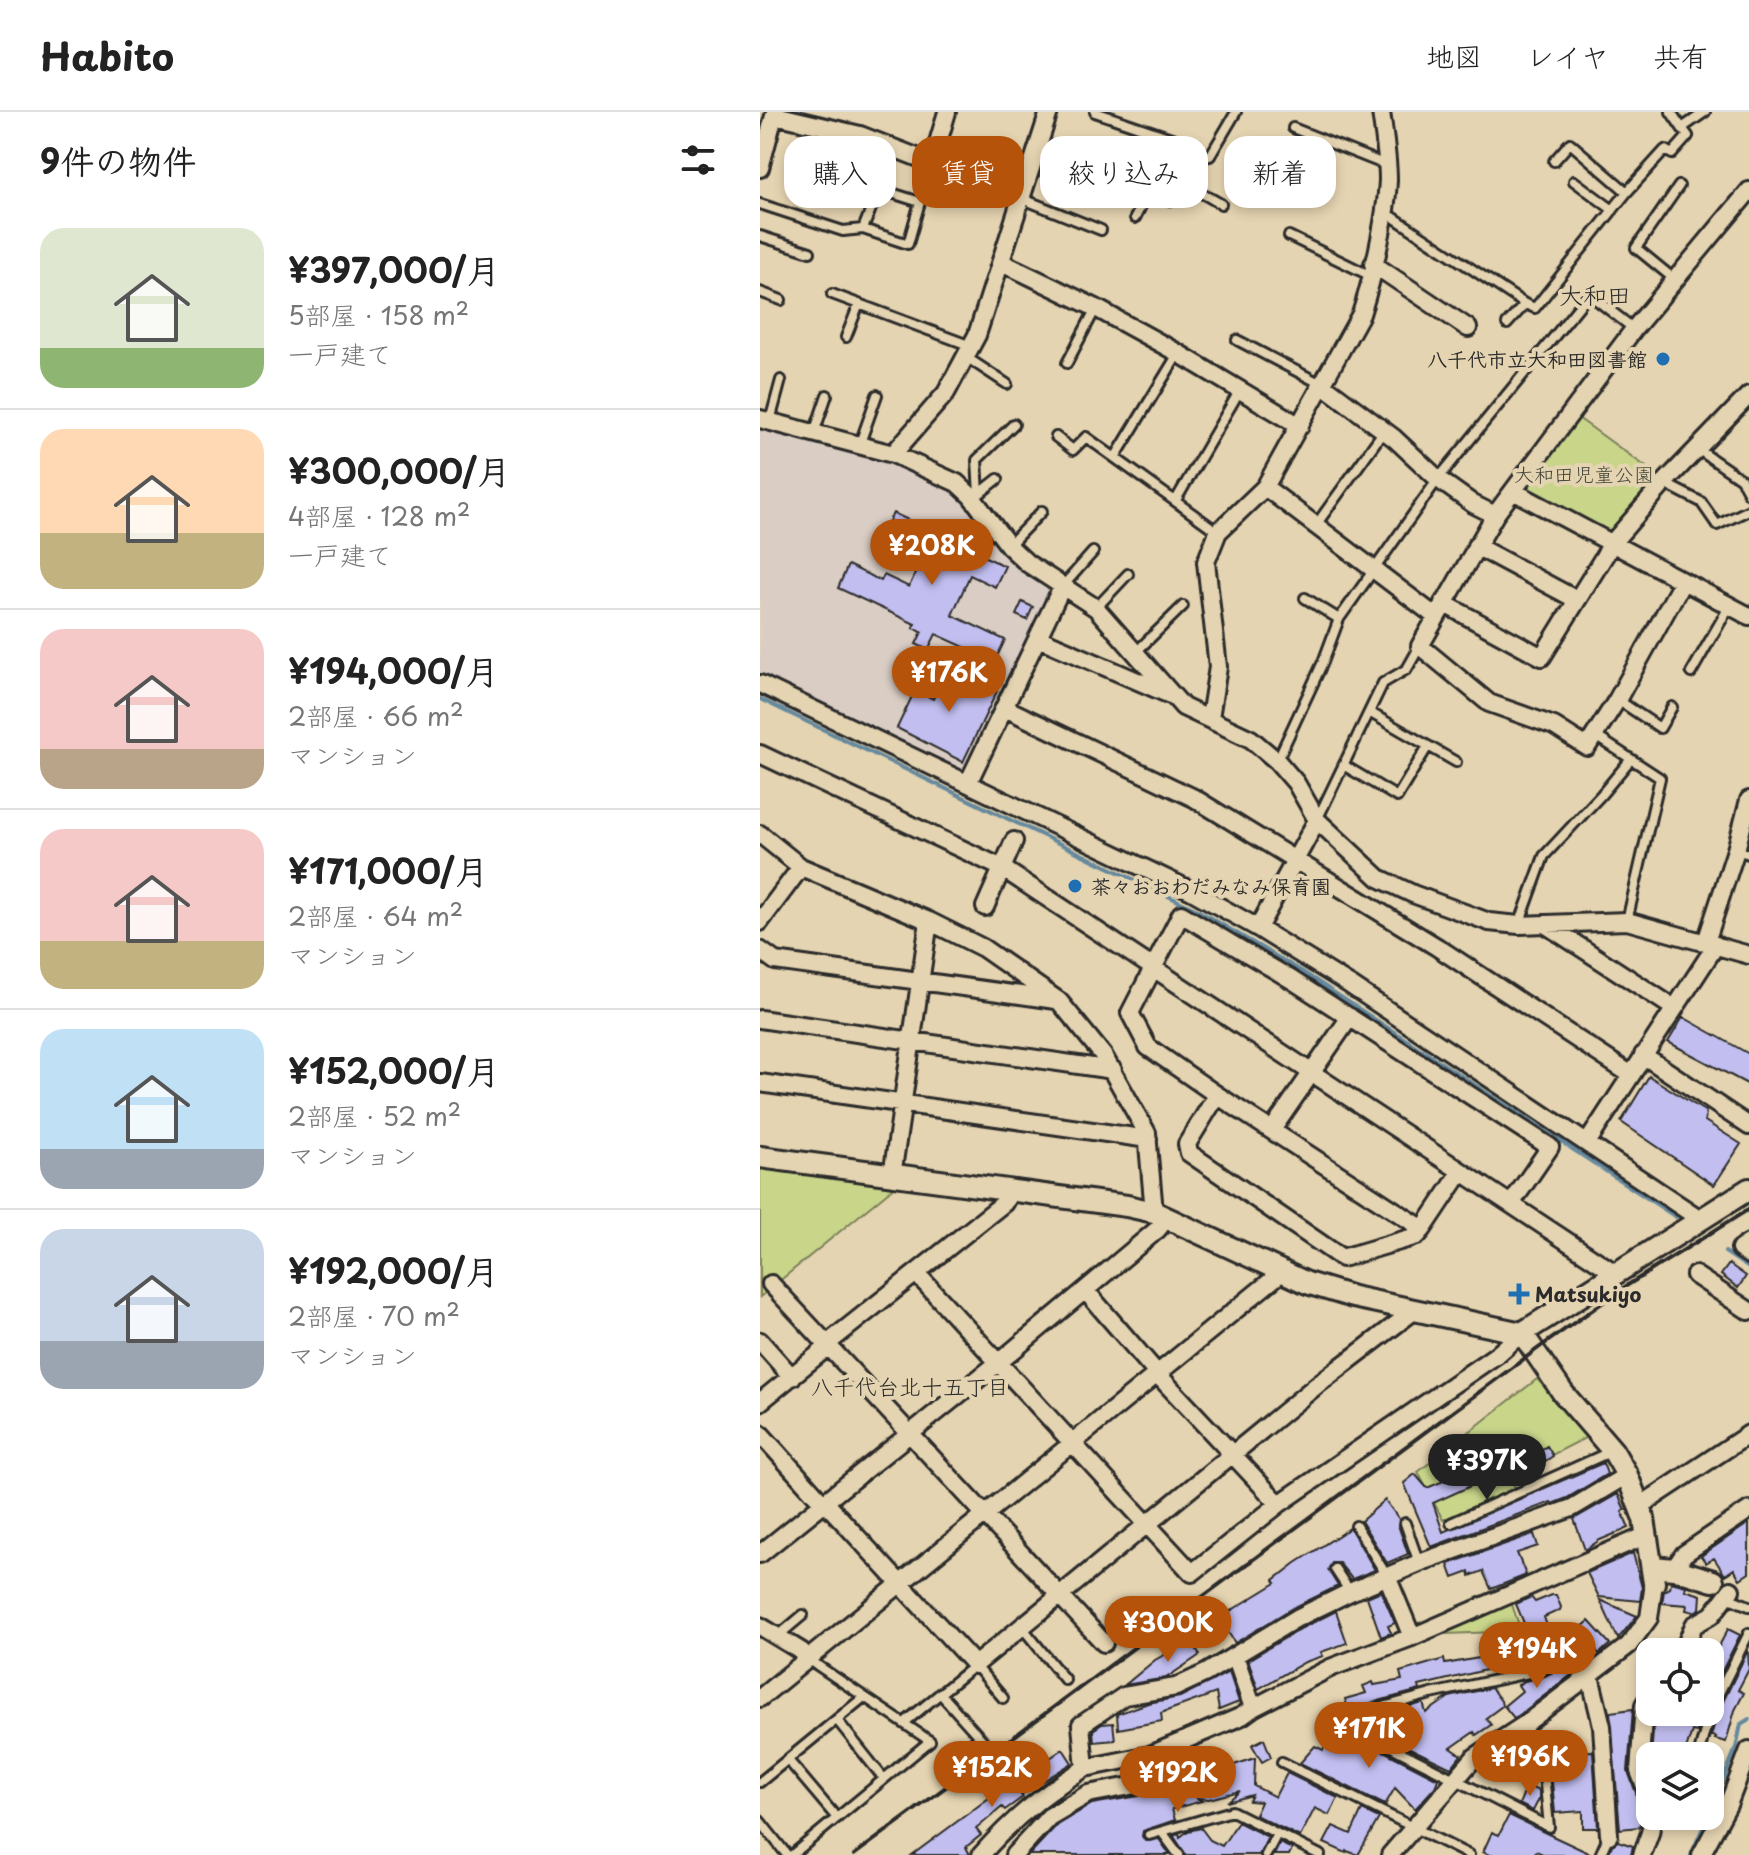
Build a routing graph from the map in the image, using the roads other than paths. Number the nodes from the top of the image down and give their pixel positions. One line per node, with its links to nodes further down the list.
1 (947, 112): 8 (street)
2 (1049, 112): 13 (street)
3 (1095, 112): 12 (lane)
4 (1235, 112): 14 (lane)
5 (1381, 112): 16 (street)
6 (1671, 112): 10 (lane)
7 (1705, 112): 10 (lane)
8 (775, 114): 11 (street)
9 (1293, 128): 16 (lane)
10 (1682, 128): 21 (lane)
11 (765, 136): 17 (street)
12 (1165, 136)
13 (1038, 150): 22 (street)
14 (1208, 156)
15 (1554, 161): 21 (lane)
16 (1387, 165): 29 (street)
17 (760, 168)
18 (1574, 181): 30 (lane)
19 (1679, 186): 39 (lane)
20 (1749, 191): 39 (street)
21 (1627, 192): 30 (lane)
22 (1024, 196)
23 (1208, 197): 26 (lane)
24 (1024, 199): 33 (lane)
25 (760, 204): 32 (lane)
26 (1221, 204)
27 (1020, 208): 37 (street)
28 (1140, 208): 31 (lane)
29 (1383, 210): 38 (street); 44 (lane)
30 (1613, 210): 44 (lane)
31 (1135, 218)
32 (863, 229): 32 (lane)
33 (1101, 230)
34 (760, 236): 36 (lane)
35 (1289, 236): 38 (lane)
36 (810, 252)
37 (1003, 263): 45 (street); 51 (street)
38 (1372, 270): 47 (street); 56 (street)
39 (1674, 279): 48 (street)
40 (760, 292): 42 (lane)
41 (832, 294): 43 (lane)
42 (781, 300)
43 (859, 304): 49 (lane); 51 (lane)
44 (1525, 304): 46 (lane)
45 (1096, 308): 52 (street); 53 (lane)
46 (1507, 324)
47 (1468, 328)
48 (1634, 329): 72 (lane); 75 (street)
49 (846, 337)
50 (1237, 340): 56 (lane)
51 (969, 352): 55 (lane); 69 (street)
52 (1178, 353): 57 (street); 70 (lane)
53 (1067, 363)
54 (781, 380): 61 (lane)
55 (1007, 384)
56 (1323, 385): 63 (street); 64 (street)
57 (1240, 390): 63 (street); 78 (lane)
58 (827, 395): 65 (lane)
59 (877, 395): 67 (lane)
60 (1749, 395): 68 (street)
61 (765, 421): 65 (street)
62 (1014, 424): 77 (lane)
63 (1300, 426): 74 (street)
64 (1383, 432): 72 (street); 82 (lane)
65 (814, 434): 67 (street)
66 (1056, 437): 70 (lane)
67 (858, 446): 69 (street)
68 (1699, 450): 73 (street); 76 (lane)
69 (893, 454): 77 (street)
70 (1116, 456): 78 (lane)
71 (998, 479): 77 (lane)
72 (1438, 479): 81 (street); 88 (lane)
73 (1664, 483): 79 (lane); 84 (street)
74 (1265, 487): 82 (street); 83 (street)
75 (1513, 491): 81 (street); 84 (street)
76 (1749, 494)
77 (976, 496): 85 (street)
78 (1176, 500): 83 (lane)
79 (1749, 510)
80 (1042, 511): 85 (lane)
81 (1495, 515): 86 (street)
82 (1316, 525): 88 (street)
83 (1218, 532): 110 (street)
84 (1613, 542): 90 (street); 93 (street)
85 (1009, 546): 91 (street)
86 (1476, 546): 93 (street); 97 (street)
87 (1093, 552): 91 (lane)
88 (1373, 569): 97 (street); 99 (lane)
89 (1128, 574): 96 (lane)
90 (1683, 581): 95 (street); 106 (street)
91 (1062, 587): 96 (street); 100 (street)
92 (1305, 598): 99 (lane)
93 (1577, 600): 97 (street)
94 (1183, 606): 102 (lane)
95 (1729, 607): 98 (street); 103 (lane)
96 (1096, 608): 102 (street)
97 (1439, 610): 101 (street)
98 (1749, 616)
99 (1339, 619): 115 (lane)
100 (1038, 638): 105 (street); 108 (street)
101 (1420, 646): 109 (lane); 111 (street)
102 (1136, 652): 105 (street)
103 (1691, 673)
104 (760, 684): 118 (street)
105 (1175, 697): 110 (street)
106 (1617, 700): 107 (lane); 111 (street)
107 (1672, 707)
108 (1005, 708): 118 (street); 124 (street)
109 (1369, 712): 112 (lane); 117 (lane)
110 (1210, 718): 115 (street)
111 (1596, 736): 114 (lane)
112 (1428, 746): 116 (lane); 117 (lane)
113 (760, 754): 126 (street)
114 (1631, 759): 129 (lane); 132 (lane)
115 (1277, 761): 120 (street)
116 (1456, 762)
117 (1345, 766): 120 (lane)
118 (968, 783): 133 (street)
119 (1749, 800): 123 (street)
120 (1317, 820): 124 (street); 132 (street)
121 (760, 834): 125 (street)
122 (1014, 841): 126 (street)
123 (1743, 852): 134 (street)
124 (1296, 862): 133 (street); 147 (street)
125 (801, 867): 128 (street); 130 (street)
126 (1002, 868): 127 (street); 137 (street)
127 (985, 907)
128 (929, 921): 138 (street); 139 (street)
129 (1627, 921): 131 (street); 134 (street)
130 (760, 922)
131 (1545, 924): 132 (street); 140 (street)
132 (1519, 925)
133 (1258, 928): 154 (street)
134 (1711, 943): 136 (street); 140 (street)
135 (760, 950): 138 (street)
136 (1749, 955)
137 (1153, 968): 141 (street); 146 (street); 149 (street)
138 (921, 981): 139 (street); 143 (street)
139 (1059, 1001): 145 (street)
140 (1674, 1008): 144 (street)
141 (1350, 1017): 146 (street); 160 (street)
142 (760, 1019): 143 (street)
143 (911, 1042): 145 (street); 150 (street)
144 (1643, 1055): 147 (street); 151 (street)
145 (1113, 1070): 153 (street)
146 (1311, 1073): 152 (street); 156 (street)
147 (1630, 1074): 154 (street)
148 (760, 1083): 150 (street)
149 (1217, 1095): 152 (street); 163 (street)
150 (903, 1103): 153 (street); 157 (street)
151 (1749, 1126)
152 (1272, 1130): 163 (street)
153 (1148, 1139): 161 (street)
154 (1587, 1143): 162 (street)
155 (760, 1157): 157 (street)
156 (1461, 1172): 160 (street); 163 (street)
157 (892, 1176): 159 (street)
158 (1749, 1189): 162 (street)
159 (1010, 1192): 161 (street); 167 (street)
160 (1511, 1204): 168 (street)
161 (1161, 1215): 166 (street); 171 (street)
162 (1700, 1219): 168 (street)
163 (1423, 1229)
164 (1749, 1243): 165 (street)
165 (1749, 1255)
166 (1282, 1272): 172 (street); 178 (street)
167 (916, 1273): 176 (street); 177 (street)
168 (1615, 1273): 174 (street)
169 (1695, 1275): 173 (street)
170 (771, 1284): 176 (street)
171 (1085, 1290): 177 (street); 178 (street)
172 (1415, 1310): 174 (street); 186 (street)
173 (1749, 1311)
174 (1522, 1333): 185 (street); 189 (street)
175 (760, 1341): 179 (street)
176 (829, 1344): 179 (street); 182 (street)
177 (998, 1363): 182 (street); 184 (street)
178 (1158, 1374): 184 (street); 186 (street)
179 (792, 1377): 180 (street)
180 (760, 1402)
181 (760, 1433): 188 (street)
182 (910, 1433): 188 (street); 192 (street)
183 (1749, 1434): 190 (street)
184 (1072, 1443): 192 (street); 195 (street)
185 (1613, 1451): 187 (street); 194 (lane)
186 (1233, 1455): 189 (street); 195 (street)
187 (1627, 1475): 190 (street); 199 (street)
188 (824, 1503): 198 (street); 204 (street)
189 (1279, 1504): 195 (street)
190 (1640, 1506): 197 (street)
191 (1749, 1510): 201 (street)
192 (986, 1513): 204 (street); 207 (street)
193 (1405, 1523): 199 (lane)
194 (1451, 1523)
195 (1148, 1524): 207 (street)
196 (1356, 1526): 203 (lane)
197 (1647, 1535): 202 (street); 214 (street)
198 (760, 1554)
199 (1419, 1563): 203 (street)
200 (1335, 1569): 206 (lane)
201 (1674, 1569): 202 (street); 205 (street)
202 (1654, 1575): 220 (street)
203 (1387, 1576): 206 (street); 214 (street)
204 (901, 1584): 218 (street); 219 (street)
205 (1730, 1589): 208 (lane); 215 (street)
206 (1350, 1592): 217 (street)
207 (1061, 1595): 211 (street); 216 (street)
208 (1749, 1606)
209 (803, 1615): 213 (lane)
210 (760, 1626): 213 (street)
211 (1022, 1627): 219 (street); 221 (lane)
212 (1749, 1633): 231 (lane)
213 (778, 1636): 218 (street)
214 (1412, 1637): 226 (street)
215 (1689, 1638)
216 (1104, 1643)
217 (1235, 1656): 226 (street); 235 (street)
218 (808, 1658): 223 (lane); 224 (street)
219 (975, 1665): 222 (lane); 225 (lane)
220 (1590, 1676): 229 (street); 236 (lane); 247 (street)
221 (1065, 1680)
222 (940, 1693): 228 (lane); 230 (lane)
223 (864, 1697): 227 (lane); 228 (lane)
224 (760, 1698)
225 (1003, 1698)
226 (1253, 1708): 235 (street)
227 (837, 1720): 233 (lane); 237 (lane)
228 (904, 1723): 237 (lane)
229 (1524, 1725): 236 (street); 236 (lane)
230 (983, 1741)
231 (1702, 1742)
232 (1749, 1750): 258 (street)
233 (788, 1760): 238 (lane); 240 (lane)
234 (1282, 1762): 242 (lane)
235 (1085, 1768): 250 (street)
236 (1455, 1778): 242 (street)
237 (884, 1779): 240 (lane)
238 (760, 1782)
239 (1136, 1785): 248 (street)
240 (837, 1818): 249 (lane)
241 (760, 1821): 249 (lane)
242 (1414, 1827): 254 (street); 255 (lane)
243 (1651, 1830): 257 (street)
244 (1162, 1832): 245 (lane); 246 (lane); 251 (lane)
245 (1277, 1834): 252 (lane); 253 (lane)
246 (1149, 1835)
247 (1609, 1835): 256 (lane)
248 (1018, 1853)
249 (790, 1855)
250 (981, 1855)
251 (1179, 1855)
252 (1266, 1855)
253 (1320, 1855)
254 (1390, 1855)
255 (1469, 1855)
256 (1600, 1855)
257 (1642, 1855)
258 (1701, 1855)

